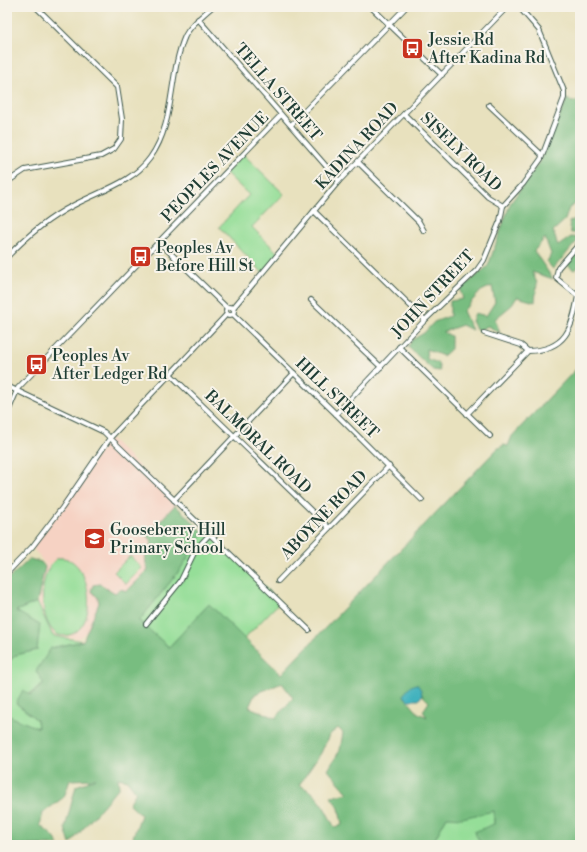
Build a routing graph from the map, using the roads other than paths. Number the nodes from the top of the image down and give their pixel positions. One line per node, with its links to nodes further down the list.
1 (36, 7): 19 (street)
2 (212, 7): 7 (street)
3 (371, 7): 8 (street)
4 (406, 7): 8 (street)
5 (507, 7): 9 (street, KADINA ROAD)
6 (519, 7): 16 (street)
7 (198, 19): 12 (street, TELLA STREET); 25 (street)
8 (389, 24): 9 (street); 13 (street)
9 (442, 75): 11 (street, KADINA ROAD)
10 (489, 105): 16 (street)
11 (404, 114): 17 (street, KADINA ROAD); 20 (street, SISELY ROAD)
12 (281, 115): 13 (street, TELLA STREET); 23 (street, PEOPLES AVENUE)
13 (291, 126): 18 (street, TELLA STREET)
14 (7, 141): 15 (street)
15 (7, 152)
16 (542, 155): 20 (street)
17 (358, 162): 18 (street, KADINA ROAD); 22 (street)
18 (339, 181): 21 (street, KADINA ROAD)
19 (7, 182)
20 (502, 206): 31 (street, JOHN STREET)
21 (314, 211): 28 (street, KADINA ROAD); 31 (street)
22 (424, 231)
23 (159, 242): 27 (street); 39 (street, PEOPLES AVENUE)
24 (580, 243): 34 (street)
25 (7, 257)
26 (311, 300): 35 (street)
27 (227, 308): 28 (street); 29 (street)
28 (233, 308): 30 (street)
29 (227, 314): 30 (street); 37 (street)
30 (233, 314): 36 (street, HILL STREET)
31 (425, 320): 33 (street, JOHN STREET)
32 (484, 333): 34 (street)
33 (399, 347): 35 (street, JOHN STREET); 42 (street)
34 (528, 351): 42 (street)
35 (381, 367): 41 (street, JOHN STREET)
36 (294, 373): 41 (street, HILL STREET); 43 (street)
37 (170, 374): 43 (street, BALMORAL ROAD); 45 (street)
38 (7, 386): 39 (street)
39 (17, 391): 40 (street, PEOPLES AVENUE); 45 (street)
40 (7, 414)
41 (336, 414): 46 (street, HILL STREET)
42 (467, 414): 44 (street)
43 (235, 436): 47 (street); 49 (street, BALMORAL ROAD)
44 (490, 436)
45 (110, 438): 47 (street); 51 (street)
46 (388, 466): 48 (street, HILL STREET); 49 (street, ABOYNE ROAD)
47 (174, 500): 50 (street)
48 (422, 500)
49 (329, 528): 52 (street, ABOYNE ROAD)
50 (210, 534): 53 (street); 54 (street)
51 (7, 573)
52 (278, 581)
53 (146, 624)
54 (310, 630)

